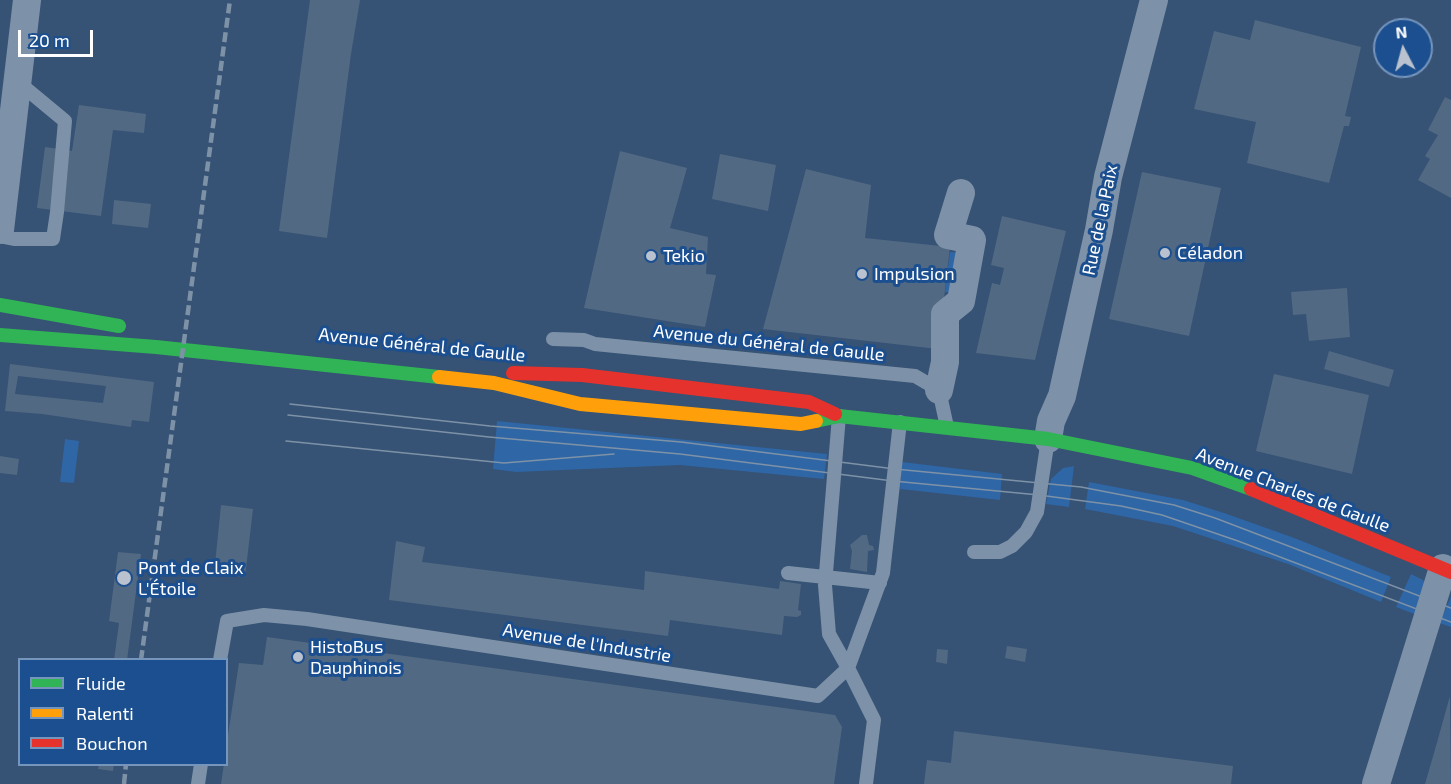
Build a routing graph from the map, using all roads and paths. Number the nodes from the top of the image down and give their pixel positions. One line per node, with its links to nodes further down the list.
1 (27, 0): 3 (street)
2 (1154, 0): 18 (street, Rue de la Paix)
3 (8, 72): 5 (street); 6 (lane)
4 (961, 193): 13 (street)
5 (0, 230)
6 (0, 236)
7 (0, 305): 8 (main road)
8 (138, 329)
9 (161, 333): 12 (main road, Avenue Général de Gaulle)
10 (0, 335): 14 (main road, Avenue Général de Gaulle)
11 (553, 339): 13 (lane, Avenue du Général de Gaulle)
12 (546, 375): 14 (lane); 15 (main road, Avenue Général de Gaulle)
13 (939, 390): 17 (lane)
14 (542, 394): 15 (main road, Avenue Général de Gaulle)
15 (839, 416): 16 (main road, Avenue Général de Gaulle); 22 (lane)
16 (900, 422): 17 (main road, Avenue Général de Gaulle); 23 (lane)
17 (947, 427): 18 (main road, Avenue Général de Gaulle)
18 (1048, 439): 19 (lane); 20 (main road, Avenue Charles de Gaulle)
19 (974, 552)
20 (1447, 570): 29 (street)
21 (788, 573): 22 (lane)
22 (825, 577): 23 (lane); 25 (lane)
23 (880, 583): 25 (lane)
24 (220, 658): 25 (lane, Avenue de l'Industrie)
25 (848, 668): 28 (lane)
26 (201, 766): 27 (lane)
27 (198, 784)
28 (866, 784)
29 (1376, 784)

